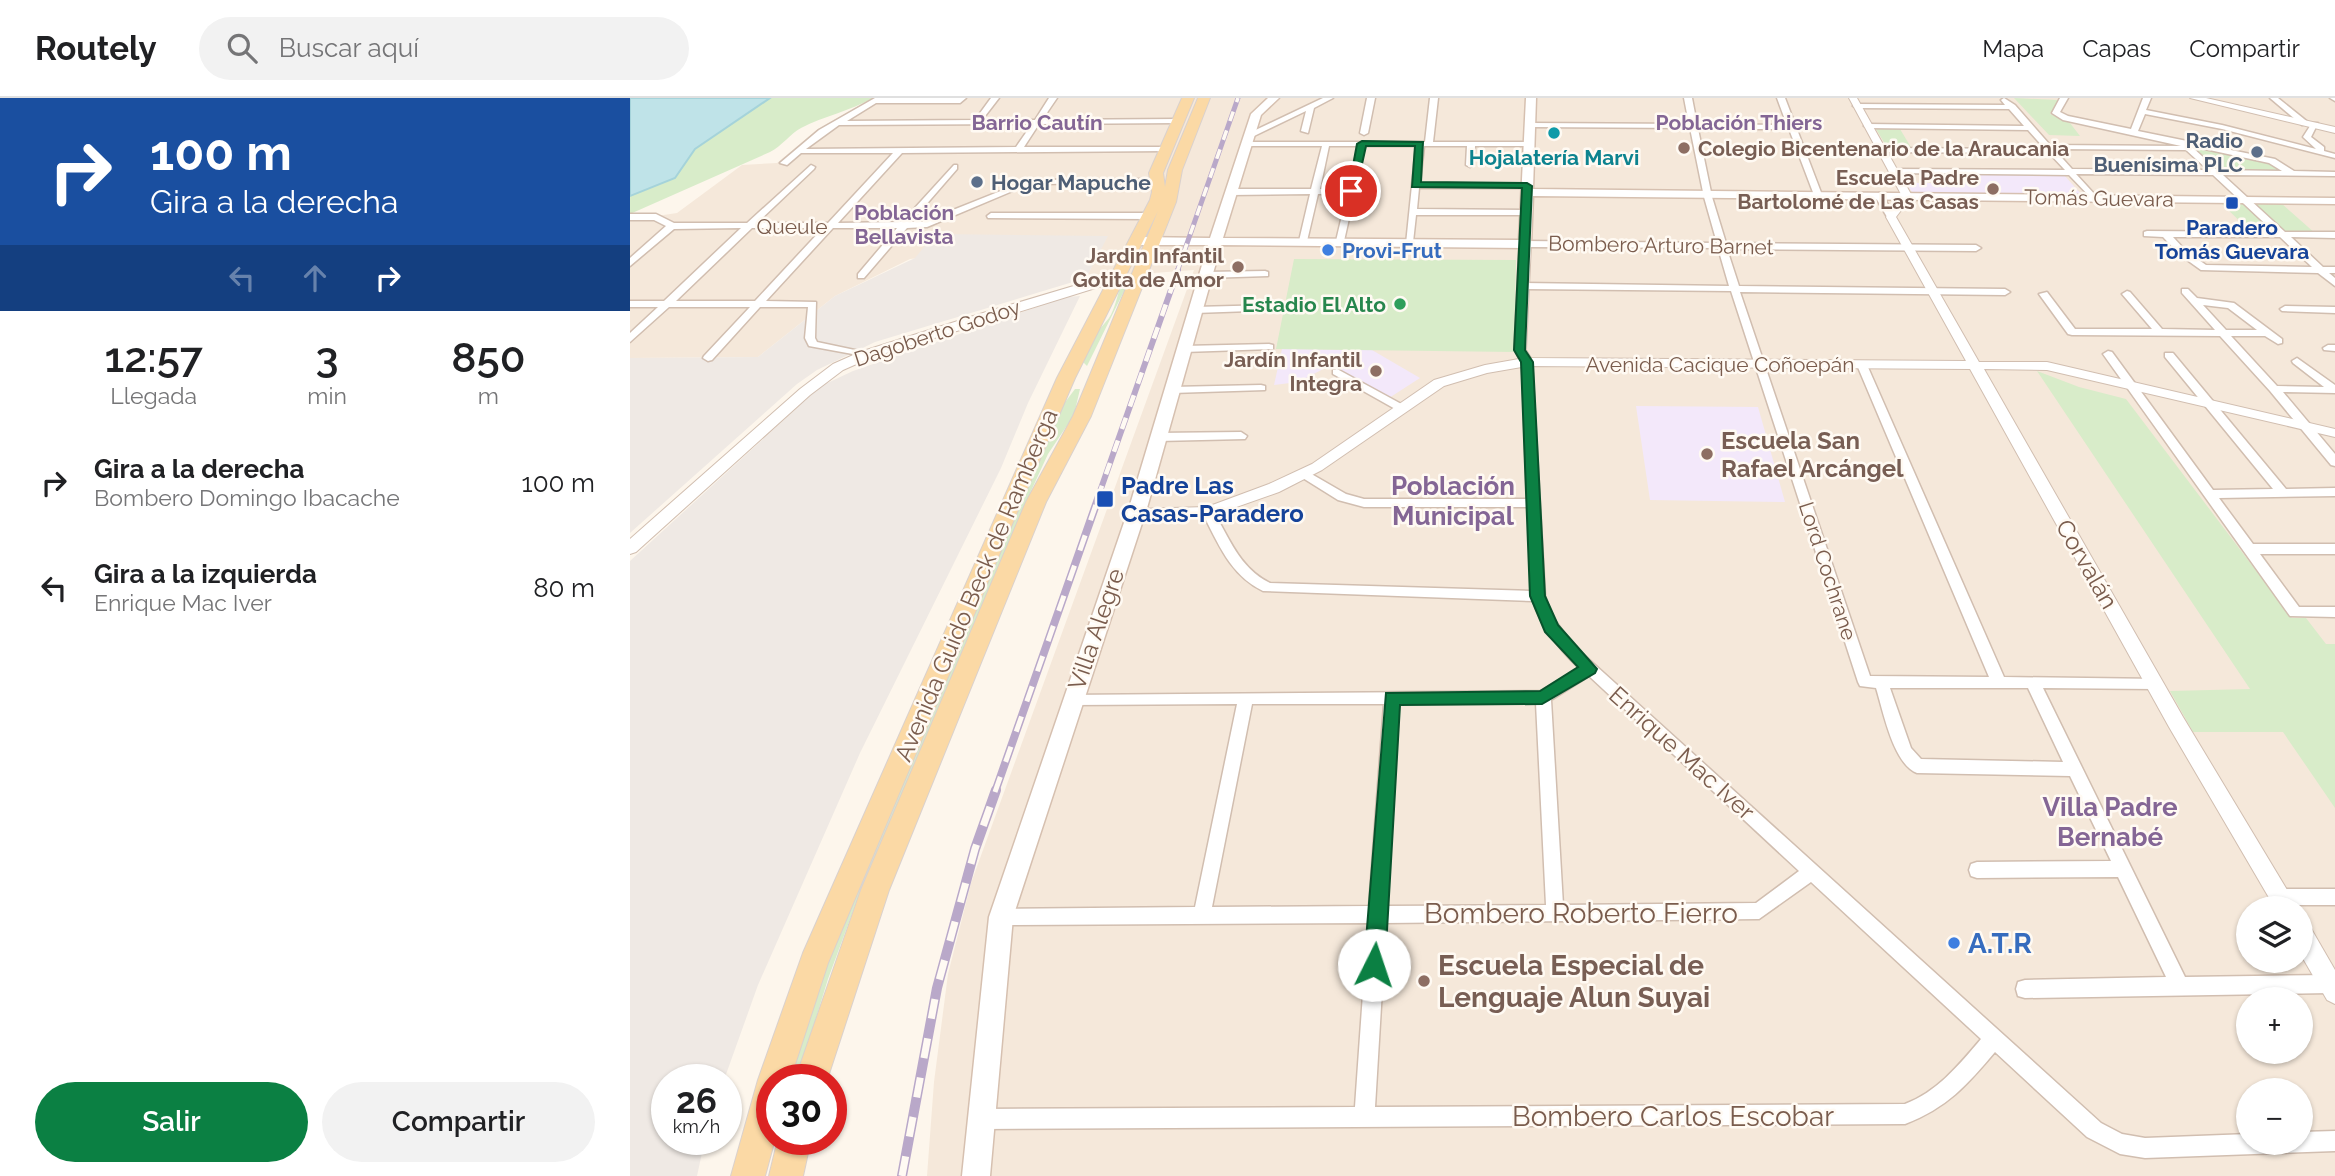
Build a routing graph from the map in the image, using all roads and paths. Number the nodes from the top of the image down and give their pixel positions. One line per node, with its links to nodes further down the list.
1 (962, 98): 19 (street)
2 (995, 98): 26 (street)
3 (1053, 98): 27 (street)
4 (1188, 98): 25 (main road, Avenida Guido Beck de Ramberga)
5 (1204, 98): 46 (main road, Avenida Guido Beck de Ramberga)
6 (1274, 98): 39 (main road, Villa Alegre)
7 (1329, 98): 22 (street)
8 (1371, 98): 38 (street)
9 (1434, 98): 42 (street)
10 (1531, 98): 30 (main road, Enrique Mac Iver)
11 (1688, 98): 31 (street, Lord Cochrane)
12 (1781, 98): 33 (street)
13 (2003, 98): 23 (street)
14 (2064, 98): 37 (street)
15 (2147, 98): 24 (street)
16 (2194, 98): 20 (street)
17 (2274, 98): 29 (street)
18 (877, 99): 19 (street); 28 (street)
19 (933, 99)
20 (2219, 101): 29 (street)
21 (1855, 102): 23 (street); 32 (street)
22 (1311, 106): 36 (street); 39 (street)
23 (2012, 107): 34 (street)
24 (2142, 111): 37 (street); 53 (street)
25 (1178, 121): 27 (street); 47 (main road, Avenida Guido Beck de Ramberga)
26 (977, 122): 27 (street); 28 (street)
27 (1037, 122): 49 (street)
28 (836, 123): 51 (street)
29 (2310, 124): 35 (street); 53 (street)
30 (1530, 125): 31 (street); 44 (main road, Enrique Mac Iver)
31 (1694, 126): 33 (street); 69 (street, Lord Cochrane)
32 (1868, 126): 34 (street); 50 (street)
33 (1792, 127): 70 (street)
34 (2030, 128): 48 (street)
35 (2335, 130)
36 (1305, 131)
37 (2134, 132): 45 (street)
38 (1364, 134)
39 (1248, 140): 40 (street); 67 (main road, Villa Alegre)
40 (1326, 144): 41 (street); 68 (street)
41 (1362, 144): 42 (street); 66 (street)
42 (1425, 144): 43 (street); 64 (street)
43 (1471, 144): 44 (street); 55 (street)
44 (1530, 144): 65 (main road, Enrique Mac Iver)
45 (2186, 145): 48 (street); 60 (street); 61 (street)
46 (1184, 148): 47 (main road); 91 (main road, Avenida Guido Beck de Ramberga)
47 (1166, 149): 49 (street); 63 (main road, Avenida Guido Beck de Ramberga)
48 (2049, 149): 50 (street); 59 (street)
49 (1018, 150): 52 (street)
50 (1882, 150): 58 (street)
51 (798, 151): 52 (street); 54 (street)
52 (900, 151): 82 (street)
53 (2332, 156)
54 (784, 163)
55 (1470, 165)
56 (811, 167): 85 (street)
57 (954, 167): 83 (street)
58 (1893, 171): 59 (street); 72 (street)
59 (2070, 172): 60 (street); 73 (street)
60 (2215, 173): 61 (street); 74 (street)
61 (2291, 173): 62 (street)
62 (2335, 174)
63 (1155, 181): 79 (main road, Avenida Guido Beck de Ramberga); 83 (street, Queule)
64 (1416, 185): 65 (street); 76 (street)
65 (1527, 189): 69 (main road, Tomás Guevara); 77 (main road, Enrique Mac Iver)
66 (1351, 191): 68 (street); 93 (street)
67 (1230, 192): 68 (street); 90 (main road, Villa Alegre)
68 (1315, 192): 92 (street)
69 (1708, 194): 70 (main road, Tomás Guevara); 96 (street, Lord Cochrane)
70 (1818, 195): 71 (main road, Tomás Guevara)
71 (1879, 196): 72 (main road, Tomás Guevara); 81 (street, Corvalán)
72 (1907, 196): 73 (main road, Tomás Guevara); 81 (street)
73 (2094, 198): 74 (main road, Tomás Guevara)
74 (2244, 200): 75 (main road, Tomás Guevara); 88 (street)
75 (2335, 201)
76 (1412, 212): 77 (street); 94 (street)
77 (1527, 213): 95 (main road, Enrique Mac Iver)
78 (991, 216): 79 (street)
79 (1149, 216): 91 (main road, Avenida Guido Beck de Ramberga)
80 (630, 217): 84 (street, Queule)
81 (1891, 217): 97 (street, Corvalán)
82 (830, 225): 83 (street, Queule); 85 (street, Queule); 117 (street)
83 (905, 225): 104 (street)
84 (672, 226): 85 (street, Queule); 99 (street)
85 (749, 226): 116 (street)
86 (2147, 234): 87 (street)
87 (2165, 234): 88 (street); 100 (street)
88 (2283, 235): 89 (street); 100 (street)
89 (2335, 235)
90 (1217, 240): 91 (main road, Bombero Arturo Barnet); 92 (main road, Bombero Arturo Barnet); 103 (main road, Villa Alegre)
91 (1144, 241): 105 (main road, Avenida Guido Beck de Ramberga)
92 (1303, 241): 93 (main road, Bombero Arturo Barnet)
93 (1340, 242): 94 (main road, Bombero Arturo Barnet)
94 (1409, 242): 95 (main road, Bombero Arturo Barnet)
95 (1525, 244): 96 (street, Bombero Arturo Barnet); 107 (street, Enrique Mac Iver)
96 (1723, 246): 97 (street, Bombero Arturo Barnet); 108 (street, Lord Cochrane)
97 (1908, 248): 98 (street, Bombero Arturo Barnet); 109 (street, Corvalán)
98 (1976, 248)
99 (630, 263)
100 (2320, 270): 101 (street); 106 (street)
101 (2335, 270)
102 (1265, 274): 103 (street)
103 (1206, 275): 120 (main road, Villa Alegre)
104 (861, 276)
105 (1118, 280): 130 (street, Dagoberto Godoy); 139 (main road, Avenida Guido Beck de Ramberga); 140 (main road, Avenida Guido Beck de Ramberga)
106 (2335, 284)
107 (1523, 286): 108 (street); 134 (street, Enrique Mac Iver)
108 (1736, 289): 109 (street); 135 (street, Lord Cochrane)
109 (1932, 291): 111 (street); 137 (street, Corvalán)
110 (2185, 291): 114 (street)
111 (2005, 292)
112 (2044, 294): 122 (street)
113 (2127, 294): 122 (street)
114 (2195, 301): 123 (street); 124 (street)
115 (630, 304): 116 (street)
116 (667, 304): 117 (street); 125 (street)
117 (757, 304): 130 (street); 132 (street)
118 (1273, 309): 120 (street)
119 (2285, 309): 121 (street)
120 (1195, 310): 128 (main road, Villa Alegre)
121 (2335, 310)
122 (2160, 333): 123 (street)
123 (2223, 333): 124 (street); 143 (street)
124 (2267, 333): 126 (street)
125 (630, 339)
126 (2278, 341)
127 (1269, 347): 128 (street)
128 (1184, 349): 144 (main road, Villa Alegre)
129 (2108, 354): 142 (street)
130 (864, 355): 160 (street, Dagoberto Godoy)
131 (2169, 355): 146 (street)
132 (708, 358)
133 (2297, 361): 145 (street)
134 (1527, 362): 135 (street, Avenida Cacique Coñoepán); 147 (street, Avenida Cacique Coñoepán); 157 (street, Enrique Mac Iver)
135 (1759, 364): 136 (street, Avenida Cacique Coñoepán); 166 (street, Lord Cochrane)
136 (1862, 365): 137 (street, Avenida Cacique Coñoepán); 167 (street)
137 (1974, 365): 142 (street, Avenida Cacique Coñoepán); 169 (street, Corvalán)
138 (1337, 372): 147 (street)
139 (1098, 378): 140 (main road); 191 (main road, Avenida Guido Beck de Ramberga)
140 (1066, 379): 190 (main road, Avenida Guido Beck de Ramberga)
141 (1261, 388): 144 (street)
142 (2132, 388): 146 (street, Avenida Cacique Coñoepán); 156 (street)
143 (2274, 389): 145 (street); 148 (street)
144 (1172, 390): 151 (main road, Villa Alegre)
145 (2335, 390)
146 (2211, 406): 148 (street, Avenida Cacique Coñoepán); 155 (street)
147 (1401, 408): 153 (street, Avenida Cacique Coñoepán)
148 (2307, 428): 149 (street, Avenida Cacique Coñoepán); 152 (street)
149 (2335, 433)
150 (1241, 436): 151 (street)
151 (1158, 437): 159 (main road, Villa Alegre)
152 (2335, 462)
153 (1304, 474): 157 (street); 158 (street, Avenida Cacique Coñoepán)
154 (2335, 492): 155 (street)
155 (2283, 493): 156 (street)
156 (2209, 494): 161 (street)
157 (1533, 503): 163 (street, Enrique Mac Iver)
158 (1208, 513): 159 (street, Avenida Cacique Coñoepán); 163 (street)
159 (1136, 514): 173 (main road, Villa Alegre)
160 (630, 548)
161 (2250, 549): 162 (street); 164 (street)
162 (2335, 549)
163 (1538, 596): 165 (street, Enrique Mac Iver)
164 (2335, 612)
165 (1589, 669): 170 (street); 177 (street, Enrique Mac Iver)
166 (1873, 682): 167 (street); 174 (street, Lord Cochrane)
167 (1999, 682): 168 (street)
168 (2033, 683): 169 (street); 174 (street)
169 (2155, 683): 178 (street, Corvalán)
170 (1542, 697): 172 (street); 181 (street)
171 (1246, 698): 172 (street); 173 (street); 183 (street)
172 (1392, 698): 182 (street)
173 (1072, 699): 184 (main road, Villa Alegre)
174 (2075, 769): 175 (street)
175 (2124, 869): 176 (street); 186 (street)
176 (1977, 870)
177 (1812, 871): 181 (street, Bombero Roberto Fierro); 189 (street, Enrique Mac Iver)
178 (2280, 896)
179 (2335, 897): 180 (street)
180 (2313, 899)
181 (1555, 913): 182 (street, Bombero Roberto Fierro)
182 (1378, 914): 183 (street, Bombero Roberto Fierro); 192 (street)
183 (1202, 916): 184 (street, Bombero Roberto Fierro)
184 (1001, 917): 193 (main road, Villa Alegre)
185 (2313, 954): 187 (street)
186 (2180, 986): 187 (street); 188 (street)
187 (2333, 988)
188 (2025, 989)
189 (1994, 1039): 192 (street, Bombero Carlos Escobar); 196 (street)
190 (779, 1064)
191 (816, 1064)
192 (1364, 1118): 193 (street, Bombero Carlos Escobar)
193 (984, 1119): 201 (main road, Villa Alegre)
194 (2335, 1141): 195 (street)
195 (2313, 1142)
196 (2236, 1145)
197 (756, 1147): 199 (main road)
198 (791, 1155): 200 (main road)
199 (748, 1176)
200 (786, 1176)
201 (976, 1176)

